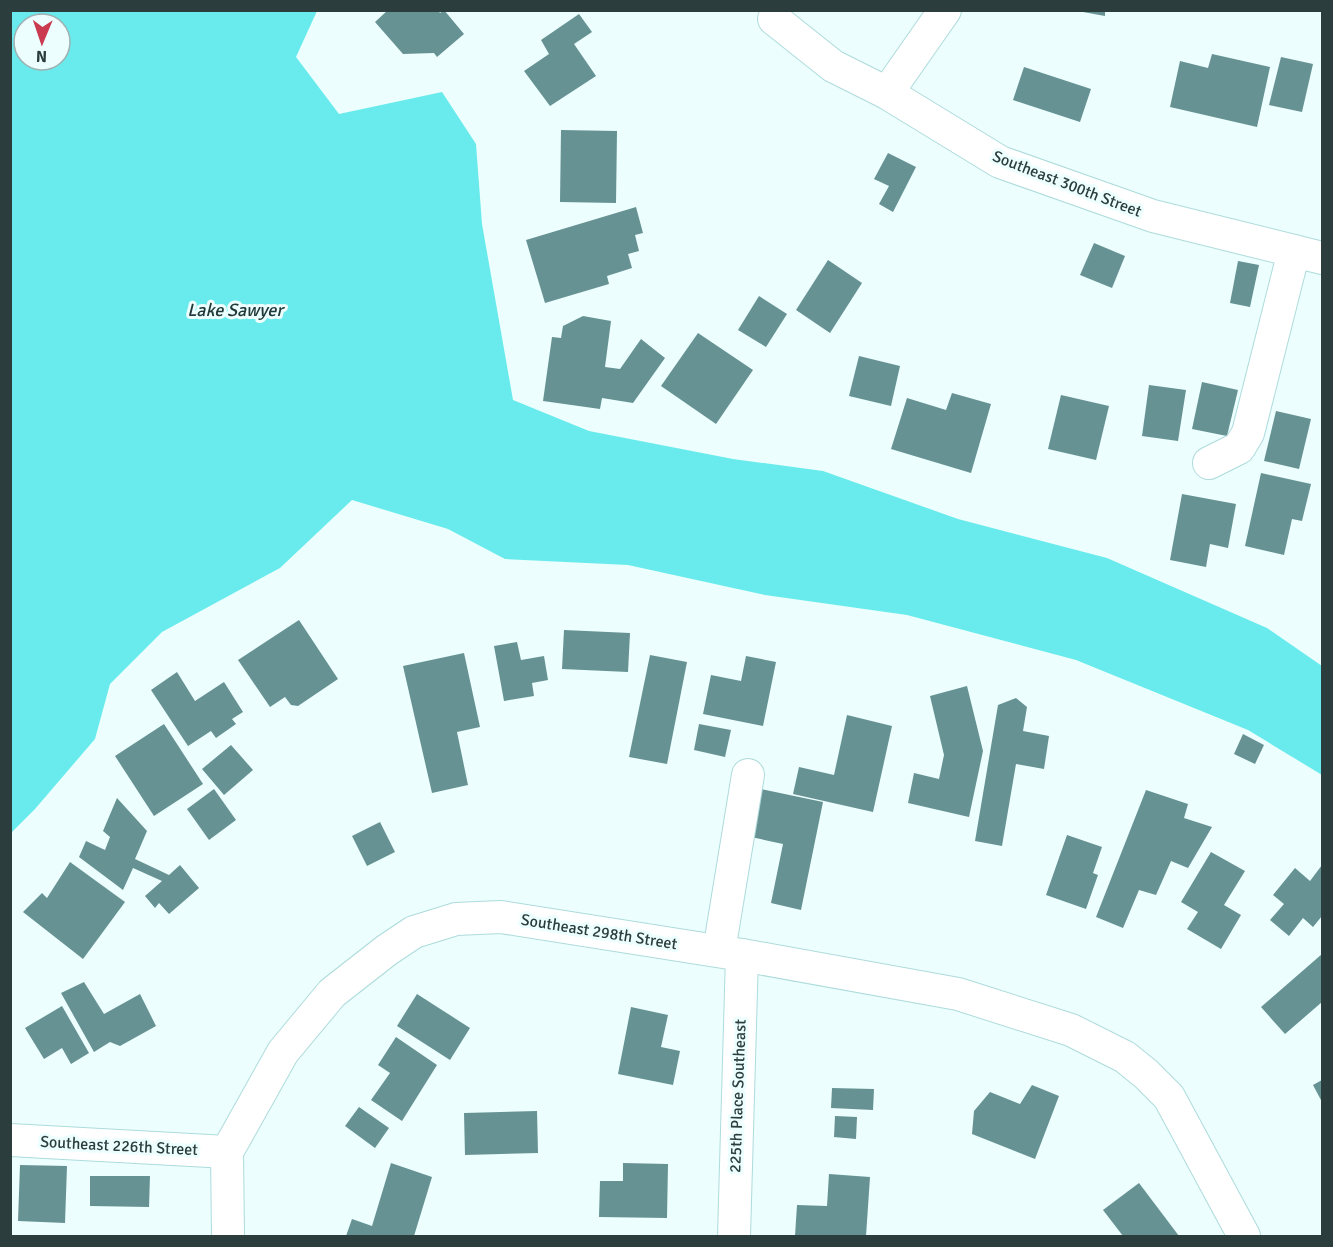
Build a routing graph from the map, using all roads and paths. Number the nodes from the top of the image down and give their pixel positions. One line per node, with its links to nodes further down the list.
1 (945, 10): 3 (street)
2 (774, 19): 3 (street, Southeast 300th Street)
3 (887, 93): 4 (street, Southeast 300th Street)
4 (1308, 254): 5 (street)
5 (1209, 463)
6 (748, 775): 7 (street, 225th Place Southeast)
7 (731, 953): 9 (street, Southeast 298th Street); 11 (street, 225th Place Southeast); 12 (street, Southeast 298th Street)
8 (10, 1140): 9 (street, Southeast 226th Street)
9 (227, 1152): 10 (street)
10 (228, 1236)
11 (734, 1236)
12 (1244, 1236)

